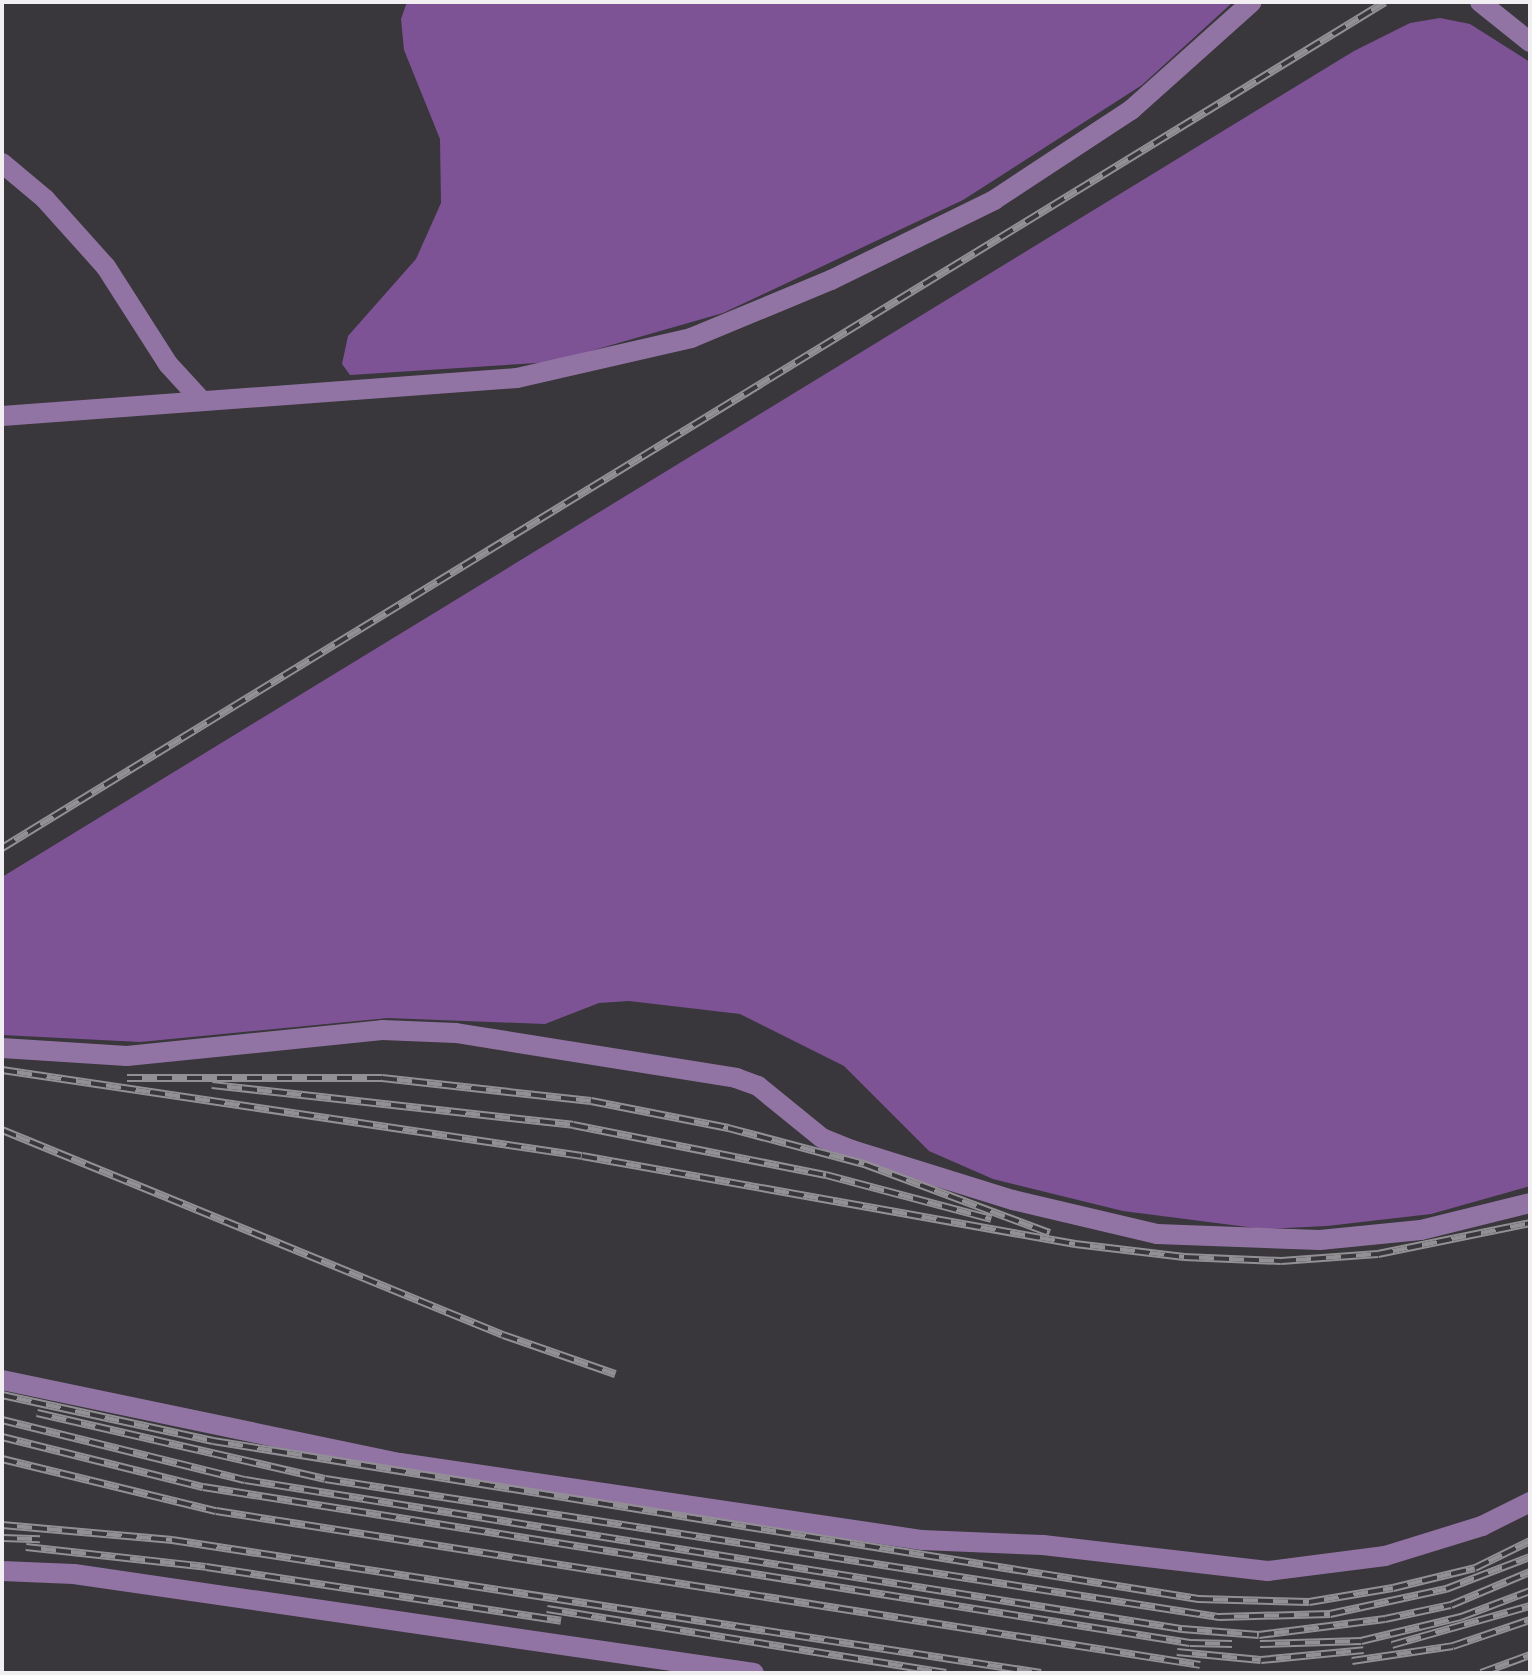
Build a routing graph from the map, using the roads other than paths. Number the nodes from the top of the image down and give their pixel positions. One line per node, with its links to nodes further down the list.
1 (1252, 2): 5 (lane)
2 (1480, 2): 3 (lane)
3 (1530, 42)
4 (2, 163): 5 (lane)
5 (201, 400): 6 (lane)
6 (2, 416)
7 (2, 1048): 8 (lane)
8 (1530, 1203)
9 (2, 1380): 10 (lane)
10 (1530, 1502)
11 (2, 1571): 12 (lane)
12 (754, 1673)

